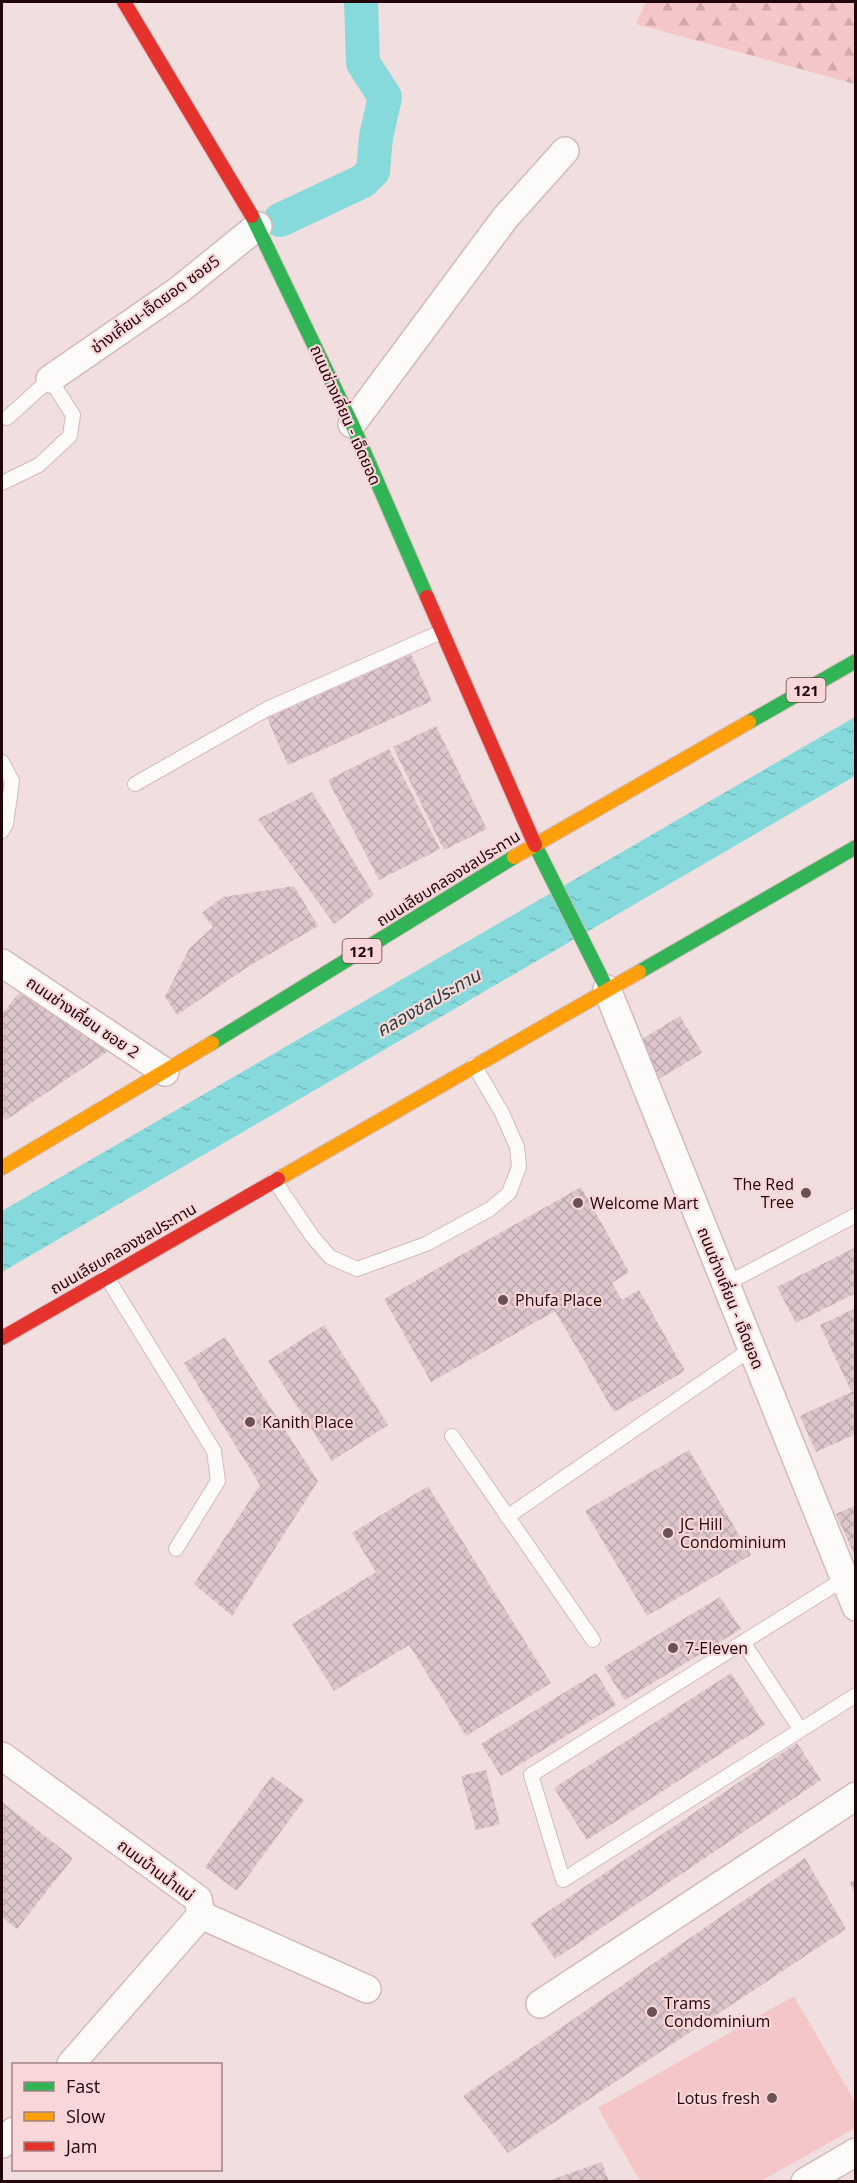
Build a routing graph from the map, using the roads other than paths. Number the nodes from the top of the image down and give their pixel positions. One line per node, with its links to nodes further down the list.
1 (124, 2): 3 (main road, ถนนช่างเคี่ยน - เจ็ดยอด)
2 (565, 151): 6 (street)
3 (258, 226): 4 (street, ช่างเคี่ยน-เจ็ดยอด ซอย5); 6 (main road, ถนนช่างเคี่ยน - เจ็ดยอด)
4 (50, 379): 5 (lane); 7 (lane)
5 (7, 418)
6 (352, 424): 8 (main road, ถนนช่างเคี่ยน - เจ็ดยอด)
7 (2, 483)
8 (441, 633): 11 (lane); 13 (main road, ถนนช่างเคี่ยน - เจ็ดยอด)
9 (855, 661): 13 (main road, ถนนเลียบคลองชลประทาน / 121)
10 (2, 762): 12 (lane)
11 (135, 784)
12 (2, 831)
13 (535, 845): 16 (main road, ถนนช่างเคี่ยน - เจ็ดยอด); 18 (main road, ถนนเลียบคลองชลประทาน / 121)
14 (855, 847): 16 (main road, ถนนเลียบคลองชลประทาน)
15 (2, 963): 18 (street, ถนนช่างเคี่ยน ซอย 2)
16 (607, 990): 17 (main road, ถนนเลียบคลองชลประทาน); 23 (street, ถนนช่างเคี่ยน - เจ็ดยอด)
17 (474, 1065): 20 (main road, ถนนเลียบคลองชลประทาน); 20 (lane)
18 (165, 1072): 19 (main road, ถนนเลียบคลองชลประทาน / 121)
19 (2, 1168)
20 (274, 1180): 22 (main road, ถนนเลียบคลองชลประทาน)
21 (855, 1215): 23 (lane)
22 (106, 1276): 24 (main road, ถนนเลียบคลองชลประทาน); 28 (lane)
23 (726, 1284): 25 (street, ถนนช่างเคี่ยน - เจ็ดยอด)
24 (2, 1338)
25 (752, 1349): 27 (lane); 29 (street, ถนนช่างเคี่ยน - เจ็ดยอด)
26 (452, 1436): 27 (lane)
27 (507, 1517): 31 (lane)
28 (176, 1549)
29 (844, 1579): 30 (street, ถนนช่างเคี่ยน - เจ็ดยอด); 32 (lane)
30 (855, 1607)
31 (593, 1640)
32 (743, 1642): 34 (lane); 34 (lane)
33 (855, 1695): 34 (lane)
34 (800, 1729)
35 (2, 1756): 37 (street, ถนนบ้านน้ำแม่)
36 (855, 1796): 39 (street)
37 (201, 1915): 38 (street); 40 (street, ถนนบ้านน้ำแม่)
38 (367, 1989)
39 (540, 2004)
40 (72, 2063)
41 (12, 2133): 42 (street)
42 (2, 2145)
43 (855, 2152): 44 (street)
44 (805, 2181)

